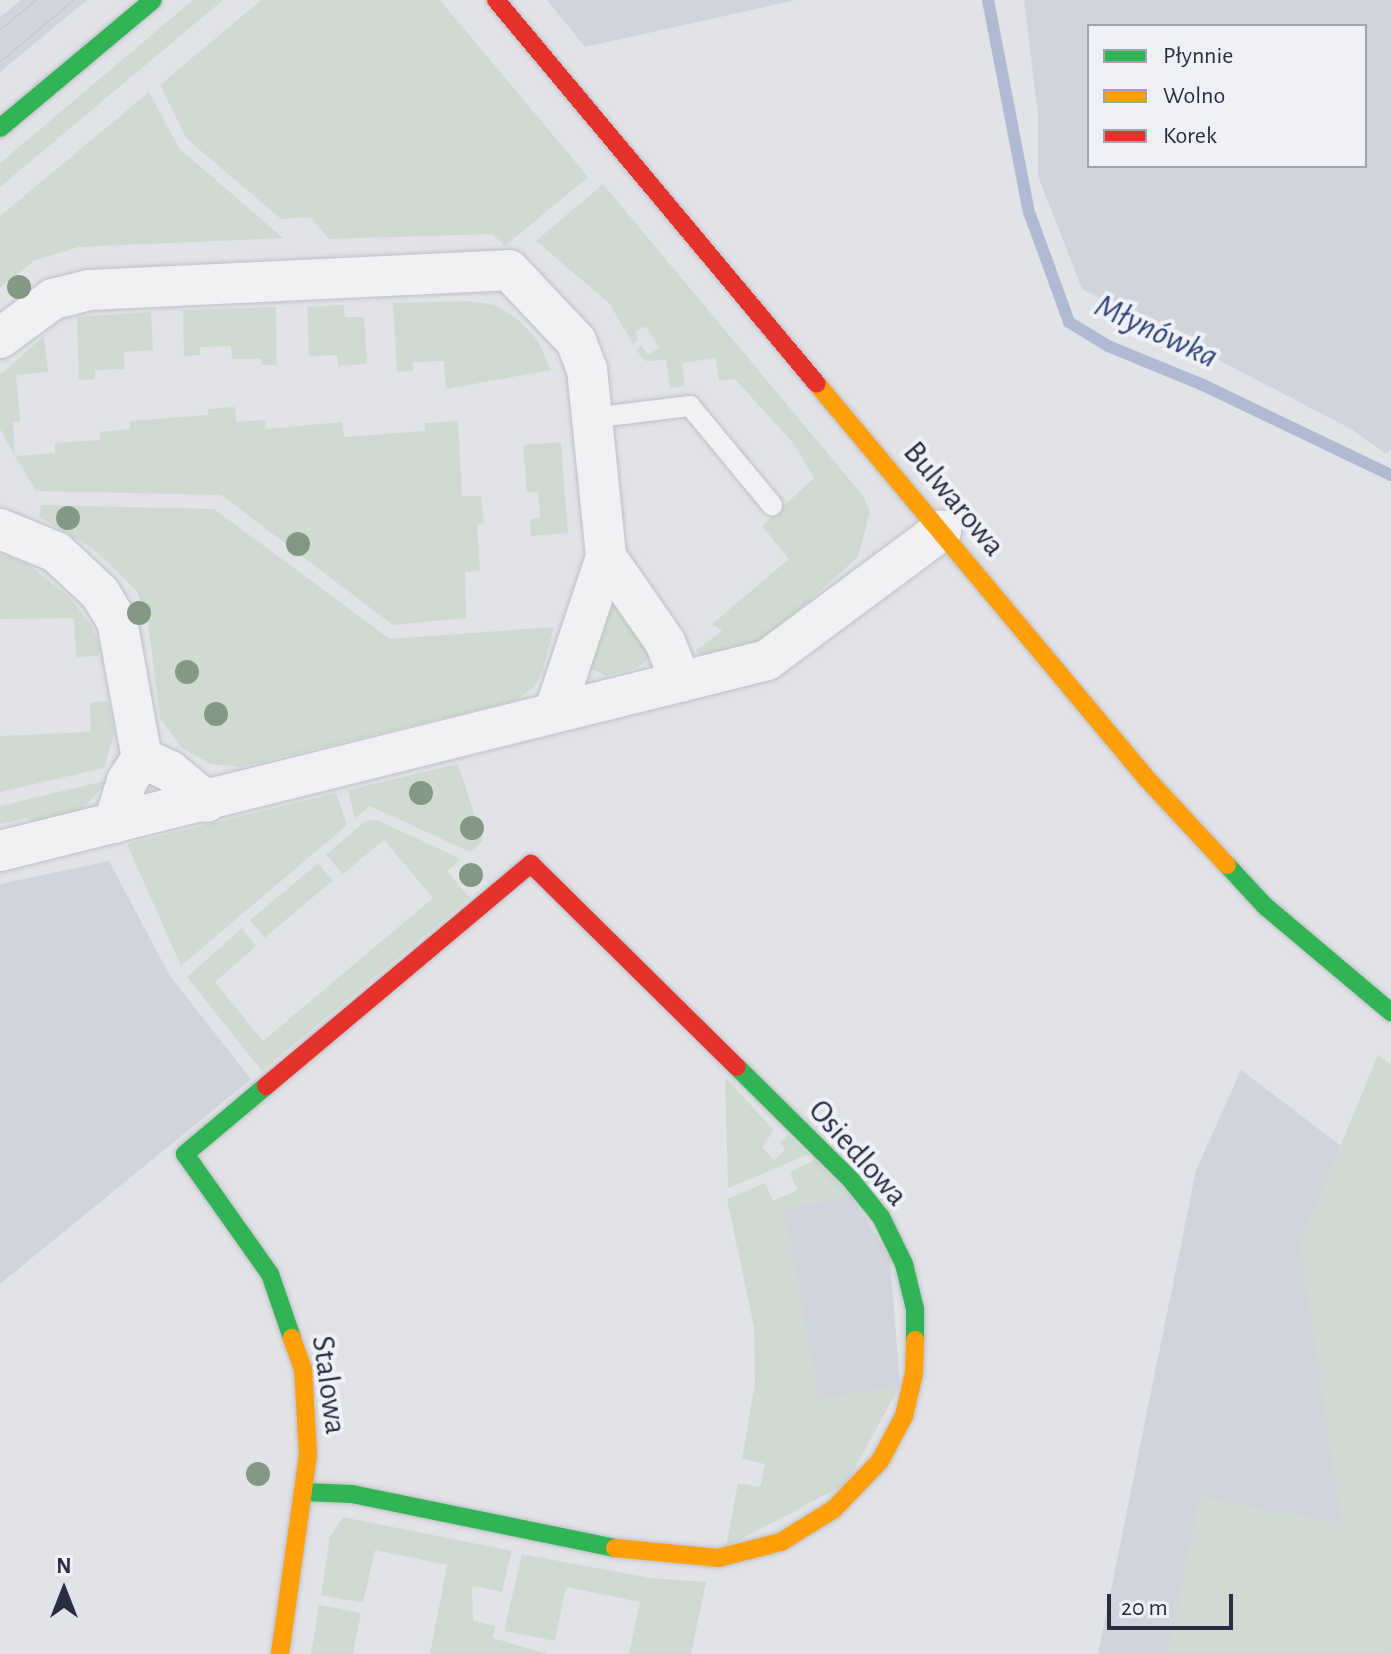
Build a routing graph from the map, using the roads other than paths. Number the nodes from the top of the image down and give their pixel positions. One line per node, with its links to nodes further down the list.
1 (153, 0): 3 (street)
2 (506, 4): 8 (street, Bulwarowa)
3 (0, 128)
4 (0, 338): 5 (street)
5 (592, 418): 6 (lane); 9 (street)
6 (772, 505)
7 (0, 529): 12 (street)
8 (941, 531): 10 (street); 16 (street, Bulwarowa)
9 (606, 557): 10 (street); 11 (street)
10 (681, 682): 11 (street)
11 (554, 713): 13 (street)
12 (142, 758): 13 (street); 14 (street)
13 (207, 802): 14 (street)
14 (114, 823): 15 (street)
15 (0, 851)
16 (1391, 1012)
17 (185, 1154): 18 (street, Stalowa); 18 (street, Osiedlowa)
18 (304, 1492): 19 (street, Stalowa)
19 (280, 1654)

